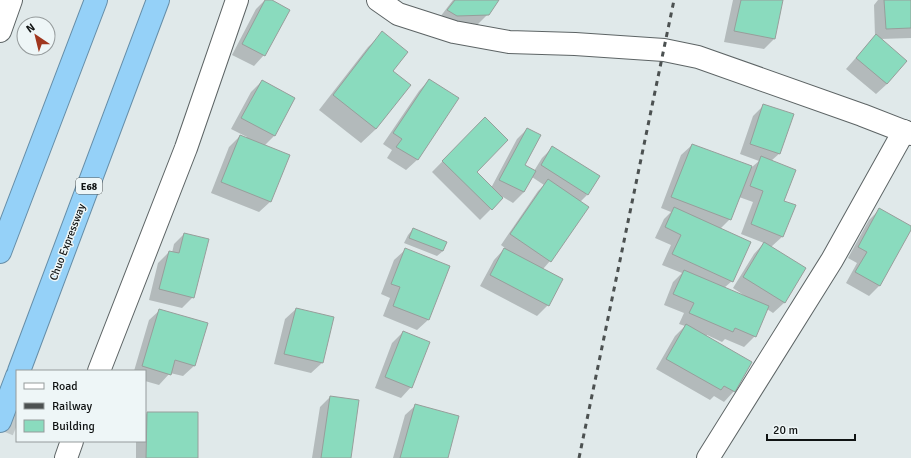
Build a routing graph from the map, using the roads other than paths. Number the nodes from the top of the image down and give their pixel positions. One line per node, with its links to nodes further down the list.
1 (11, 0): 6 (street)
2 (96, 0): 8 (highway)
3 (158, 0): 9 (highway, Chuo Expressway / E68)
4 (237, 0): 10 (street)
5 (378, 0): 7 (street)
6 (0, 30)
7 (907, 133): 13 (street)
8 (0, 252)
9 (19, 370)
10 (99, 370)
11 (16, 379): 12 (highway)
12 (0, 421)
13 (708, 458)

